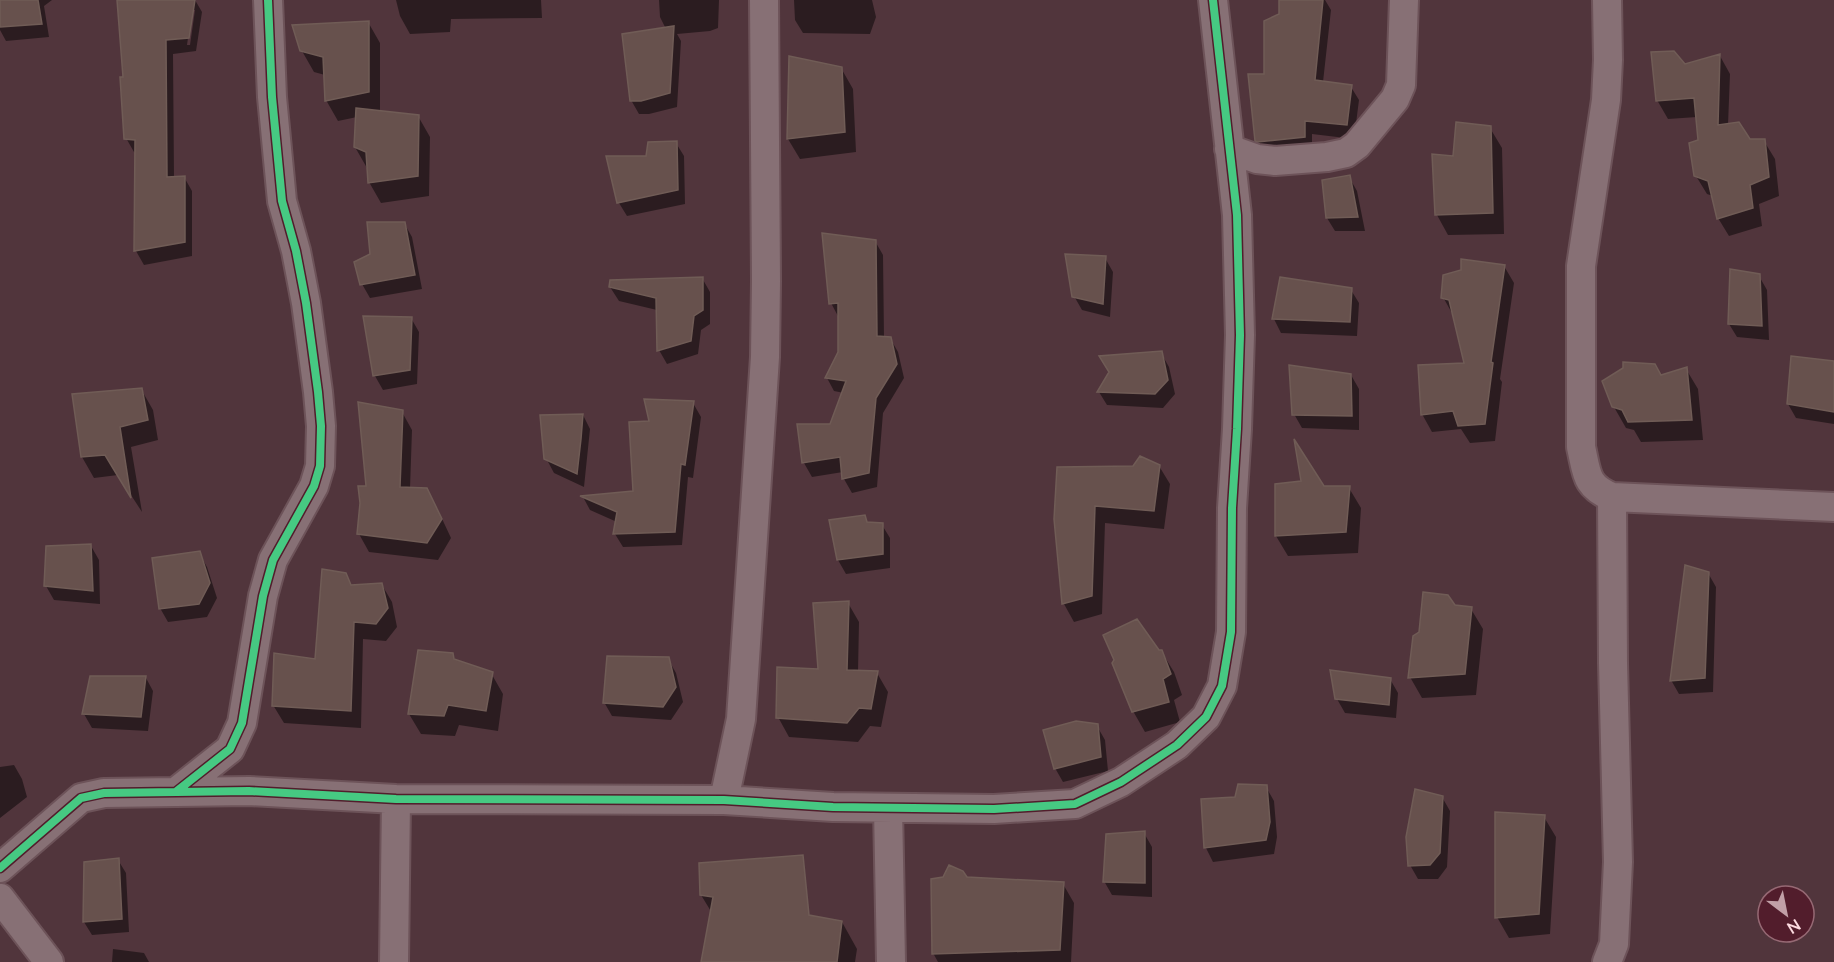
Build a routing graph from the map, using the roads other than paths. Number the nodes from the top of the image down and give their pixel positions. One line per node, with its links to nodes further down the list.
1 (268, 0): 9 (street)
2 (764, 0): 11 (street)
3 (1213, 0): 6 (street)
4 (1404, 0): 6 (street)
5 (1607, 0): 7 (street)
6 (1229, 149): 12 (street)
7 (1612, 497): 8 (street); 18 (street)
8 (1834, 507)
9 (177, 791): 10 (street); 13 (street)
10 (396, 800): 11 (street); 16 (street)
11 (724, 800): 12 (street)
12 (888, 808): 17 (street)
13 (0, 868)
14 (0, 898): 15 (street)
15 (49, 962)
16 (394, 962)
17 (891, 962)
18 (1607, 962)

